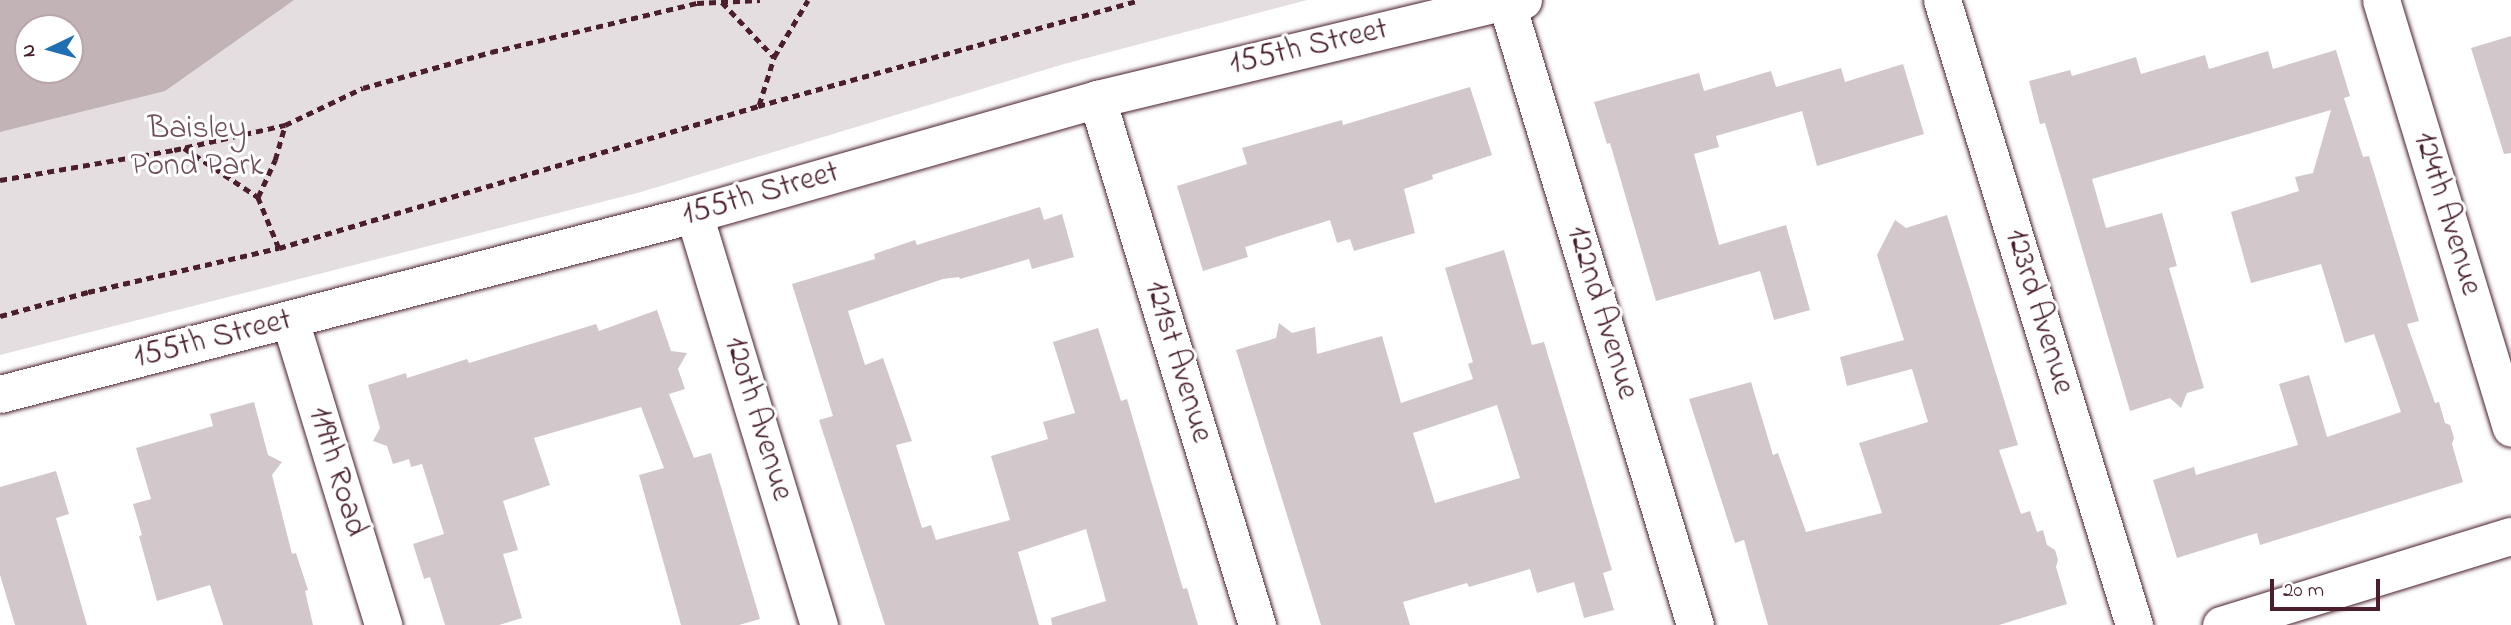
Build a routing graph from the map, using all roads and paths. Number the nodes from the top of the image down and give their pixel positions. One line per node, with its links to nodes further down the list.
1 (760, 0): 7 (path)
2 (808, 0): 8 (path)
3 (1139, 0): 10 (path)
4 (1942, 0): 26 (street, 123rd Avenue)
5 (2381, 0): 20 (street, 124th Avenue)
6 (1514, 1): 9 (street, 155th Street); 25 (street, 122nd Avenue)
7 (722, 2): 8 (path); 11 (path)
8 (774, 57): 10 (path)
9 (1097, 99): 15 (street, 155th Street); 24 (street, 121st Avenue)
10 (758, 106): 16 (path)
11 (285, 125): 12 (path); 14 (path)
12 (184, 148): 13 (path); 14 (path)
13 (0, 180)
14 (258, 197): 16 (path)
15 (694, 214): 18 (street, 155th Street); 23 (street, 120th Avenue)
16 (279, 248): 17 (path)
17 (0, 316)
18 (290, 320): 19 (street, 155th Street); 22 (street, 119th Road)
19 (0, 394)
20 (2511, 428)
21 (2511, 536): 27 (street)
22 (383, 625)
23 (819, 625)
24 (1257, 625)
25 (1695, 625)
26 (2134, 625)
27 (2221, 625)

